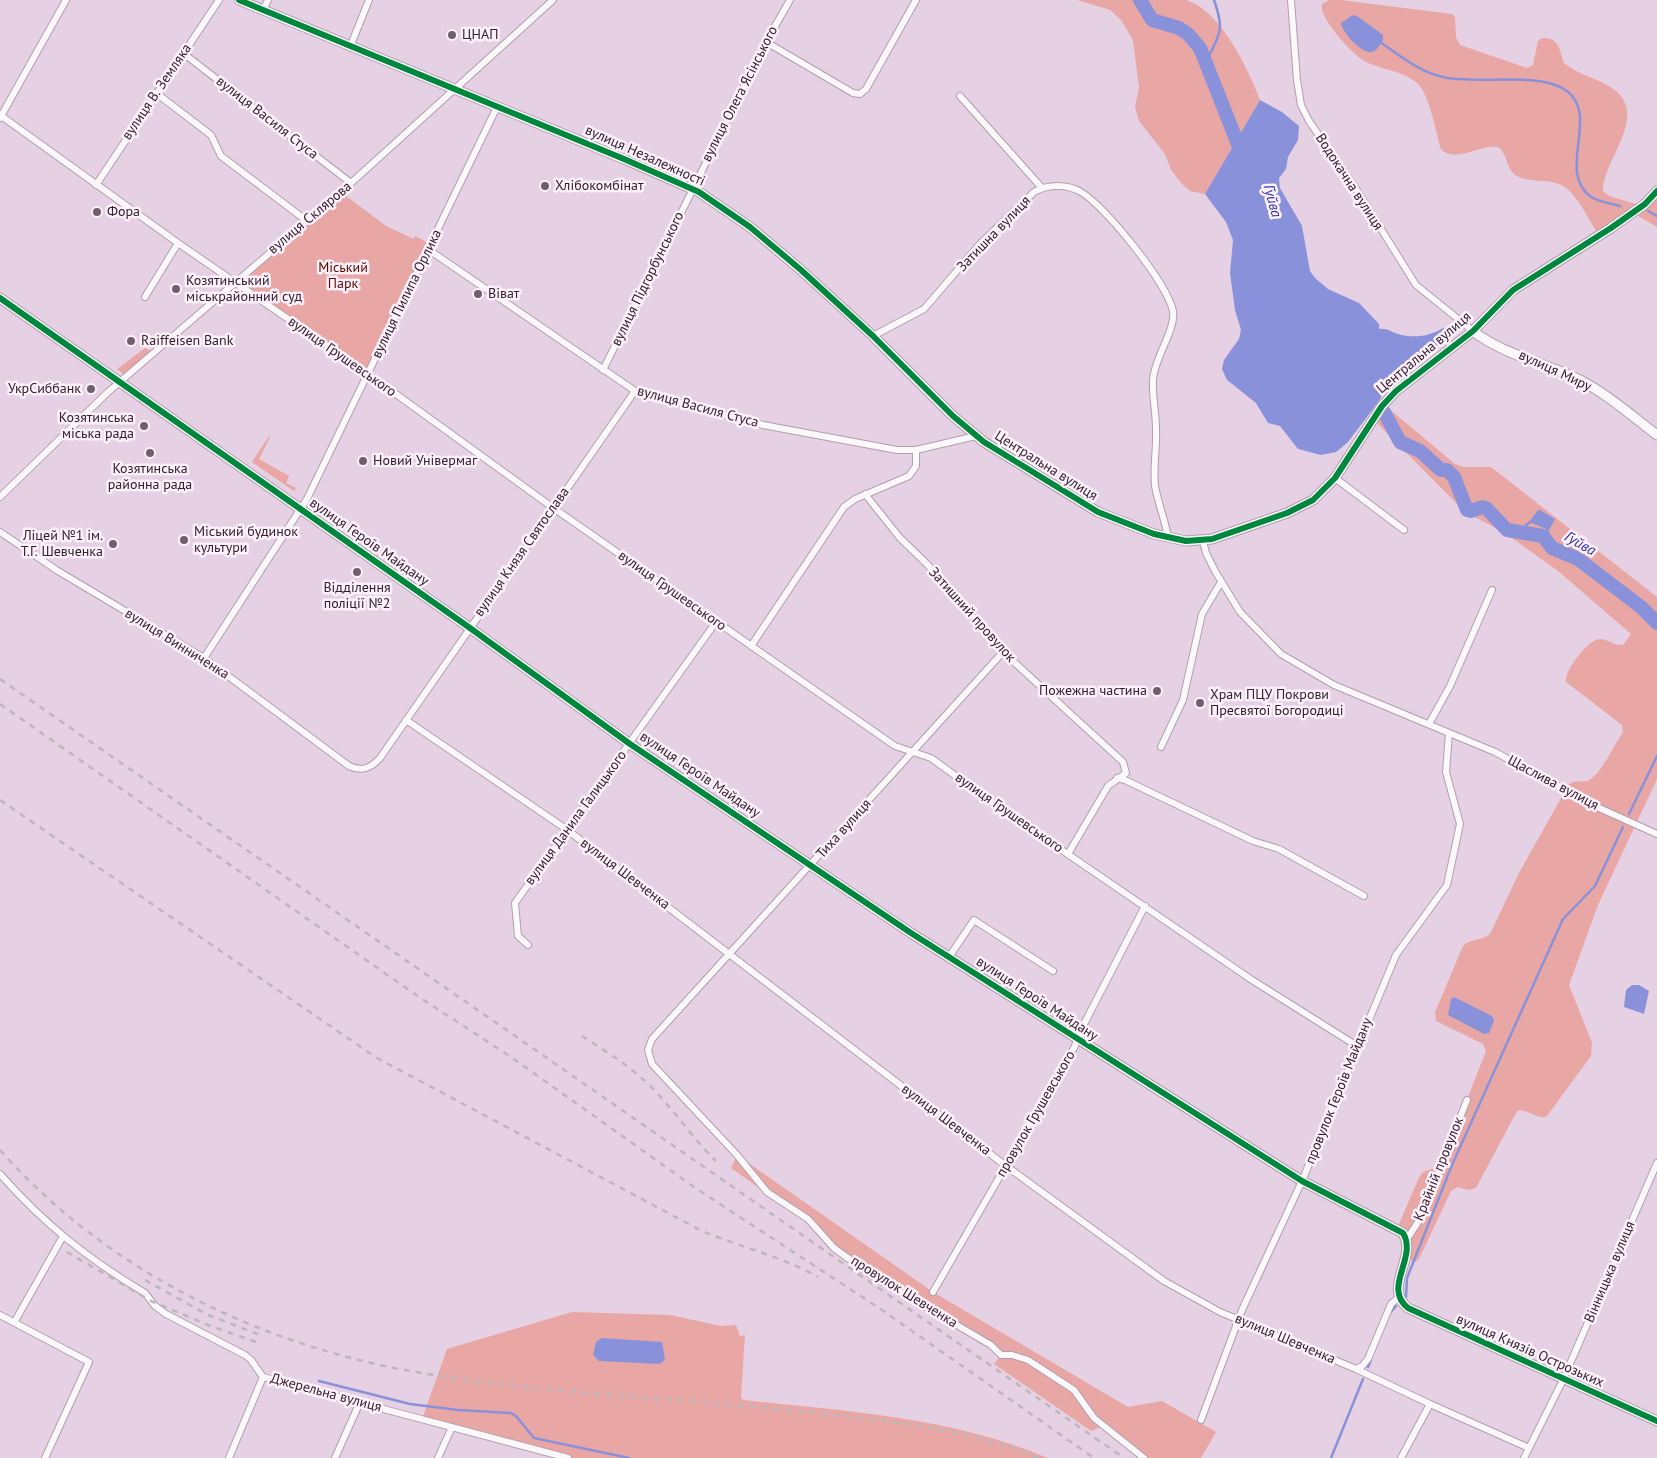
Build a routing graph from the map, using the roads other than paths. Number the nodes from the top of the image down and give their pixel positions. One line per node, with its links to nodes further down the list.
1 (66, 0): 18 (street)
2 (219, 0): 13 (street, вулиця В. Земляка)
3 (239, 0): 10 (street, вулиця Незалежності)
4 (268, 0): 10 (street)
5 (369, 0): 12 (street)
6 (790, 0): 11 (street, вулиця Олега Ясінського)
7 (916, 0): 11 (street)
8 (1291, 0): 30 (street, Водокачна вулиця)
9 (550, 1): 14 (street, вулиця Склярова)
10 (263, 10): 12 (street, вулиця Незалежності)
11 (766, 42): 22 (street, вулиця Олега Ясінського)
12 (350, 47): 14 (street, вулиця Незалежності)
13 (182, 53): 15 (street, вулиця В. Земляка); 19 (street, вулиця Василя Стуса)
14 (453, 89): 17 (street, вулиця Незалежності); 19 (street, вулиця Склярова)
15 (156, 93): 20 (street, вулиця В. Земляка); 24 (street)
16 (960, 96): 21 (street)
17 (497, 107): 22 (street, вулиця Незалежності); 26 (street, вулиця Пилипа Орлика)
18 (0, 116): 20 (street, вулиця Грушевського)
19 (351, 184): 24 (street, вулиця Склярова)
20 (96, 185): 25 (street, вулиця Грушевського)
21 (1042, 188): 31 (street, Затишна вулиця); 46 (street, Затишна вулиця)
22 (693, 189): 31 (street, вулиця Незалежності); 32 (street, вулиця Підгорбунського)
23 (1657, 191): 30 (street, Центральна вулиця)
24 (307, 221): 27 (street, вулиця Склярова)
25 (178, 243): 27 (street, вулиця Грушевського); 29 (street)
26 (429, 250): 32 (street, вулиця Василя Стуса); 33 (street, вулиця Пилипа Орлика)
27 (234, 282): 33 (street, вулиця Грушевського); 34 (street, вулиця Склярова)
28 (0, 298): 34 (street, вулиця Героїв Майдану)
29 (145, 298)
30 (1473, 331): 36 (street, вулиця Миру); 39 (street, Центральна вулиця)
31 (873, 336): 37 (street, вулиця Незалежності)
32 (602, 370): 35 (street, вулиця Василя Стуса)
33 (368, 374): 42 (street, вулиця Грушевського); 43 (street, вулиця Пилипа Орлика)
34 (120, 383): 41 (street, вулиця Склярова); 43 (street, вулиця Героїв Майдану)
35 (634, 391): 38 (street, вулиця Василя Стуса); 42 (street, вулиця Князя Святослава)
36 (1657, 435)
37 (976, 436): 38 (street, вулиця Василя Стуса); 46 (street, Центральна вулиця)
38 (916, 450): 40 (street)
39 (1334, 478): 44 (street); 47 (street, Центральна вулиця)
40 (865, 494): 52 (street); 53 (street, Затишний провулок)
41 (0, 497)
42 (552, 508): 50 (street, вулиця Грушевського); 51 (street, вулиця Князя Святослава)
43 (301, 510): 51 (street, вулиця Героїв Майдану); 54 (street, вулиця Пилипа Орлика)
44 (1404, 530)
45 (0, 532): 54 (street, вулиця Винниченка)
46 (1168, 538): 47 (street, Центральна вулиця)
47 (1204, 541): 48 (street, Щаслива вулиця)
48 (1221, 582): 56 (street, Щаслива вулиця); 59 (street)
49 (1492, 590): 56 (street)
50 (716, 622): 52 (street, вулиця Грушевського); 58 (street, вулиця Данила Галицького)
51 (470, 628): 55 (street, вулиця Князя Святослава); 58 (street, вулиця Героїв Майдану)
52 (750, 646): 60 (street, вулиця Грушевського)
53 (1003, 652): 60 (street, Тиха вулиця); 62 (street, Затишний провулок)
54 (204, 658): 61 (street, вулиця Винниченка)
55 (406, 720): 61 (street, вулиця Князя Святослава); 63 (street, вулиця Шевченка)
56 (1429, 724): 57 (street, Щаслива вулиця)
57 (1449, 733): 64 (street, Щаслива вулиця); 74 (street, провулок Героїв Майдану)
58 (630, 744): 63 (street, вулиця Данила Галицького); 66 (street, вулиця Героїв Майдану)
59 (1161, 747)
60 (913, 753): 65 (street, вулиця Грушевського); 66 (street, Тиха вулиця)
61 (375, 763)
62 (1117, 778): 65 (street); 67 (street)
63 (566, 829): 69 (street, вулиця Данила Галицького); 70 (street, вулиця Шевченка)
64 (1657, 834)
65 (1068, 854): 68 (street, вулиця Грушевського)
66 (811, 865): 70 (street, Тиха вулиця); 71 (street, вулиця Героїв Майдану)
67 (1364, 896)
68 (1145, 906): 73 (street, провулок Грушевського); 74 (street, вулиця Грушевського)
69 (528, 945)
70 (730, 953): 75 (street, Тиха вулиця); 78 (street, вулиця Шевченка)
71 (949, 957): 72 (street); 73 (street, вулиця Героїв Майдану)
72 (1053, 971)
73 (1077, 1040): 78 (street, провулок Грушевського); 80 (street, вулиця Героїв Майдану)
74 (1357, 1046): 80 (street, провулок Героїв Майдану)
75 (648, 1050): 103 (street, провулок Шевченка)
76 (1467, 1100): 82 (street, Крайній провулок)
77 (1657, 1163): 90 (street, Вінницька вулиця)
78 (1006, 1166): 83 (street, провулок Грушевського); 86 (street, вулиця Шевченка)
79 (0, 1174): 81 (street, Джерельна вулиця)
80 (1302, 1181): 82 (street, вулиця Героїв Майдану); 86 (street, провулок Героїв Майдану)
81 (62, 1238): 87 (street); 89 (street, Джерельна вулиця)
82 (1407, 1239): 84 (street, Крайній провулок)
83 (933, 1292)
84 (1399, 1297): 88 (street); 90 (street, вулиця Князів Острозьких)
85 (0, 1315): 87 (street)
86 (1239, 1320): 88 (street, вулиця Шевченка); 93 (street, провулок Героїв Майдану)
87 (15, 1321): 98 (street)
88 (1356, 1369): 92 (street, вулиця Шевченка)
89 (263, 1377): 91 (street, Джерельна вулиця); 99 (street)
90 (1563, 1380): 94 (street, вулиця Князів Острозьких); 96 (street, Вінницька вулиця)
91 (360, 1402): 95 (street, Джерельна вулиця); 100 (street)
92 (1430, 1404): 96 (street, вулиця Шевченка); 104 (street)
93 (1201, 1420)
94 (1657, 1421)
95 (452, 1427): 97 (street, Джерельна вулиця); 101 (street)
96 (1529, 1448): 105 (street, Вінницька вулиця)
97 (545, 1456): 102 (street, Джерельна вулиця)
98 (45, 1458)
99 (230, 1458)
100 (335, 1458)
101 (438, 1458)
102 (568, 1458)
103 (1144, 1458)
104 (1401, 1458)
105 (1524, 1458)

